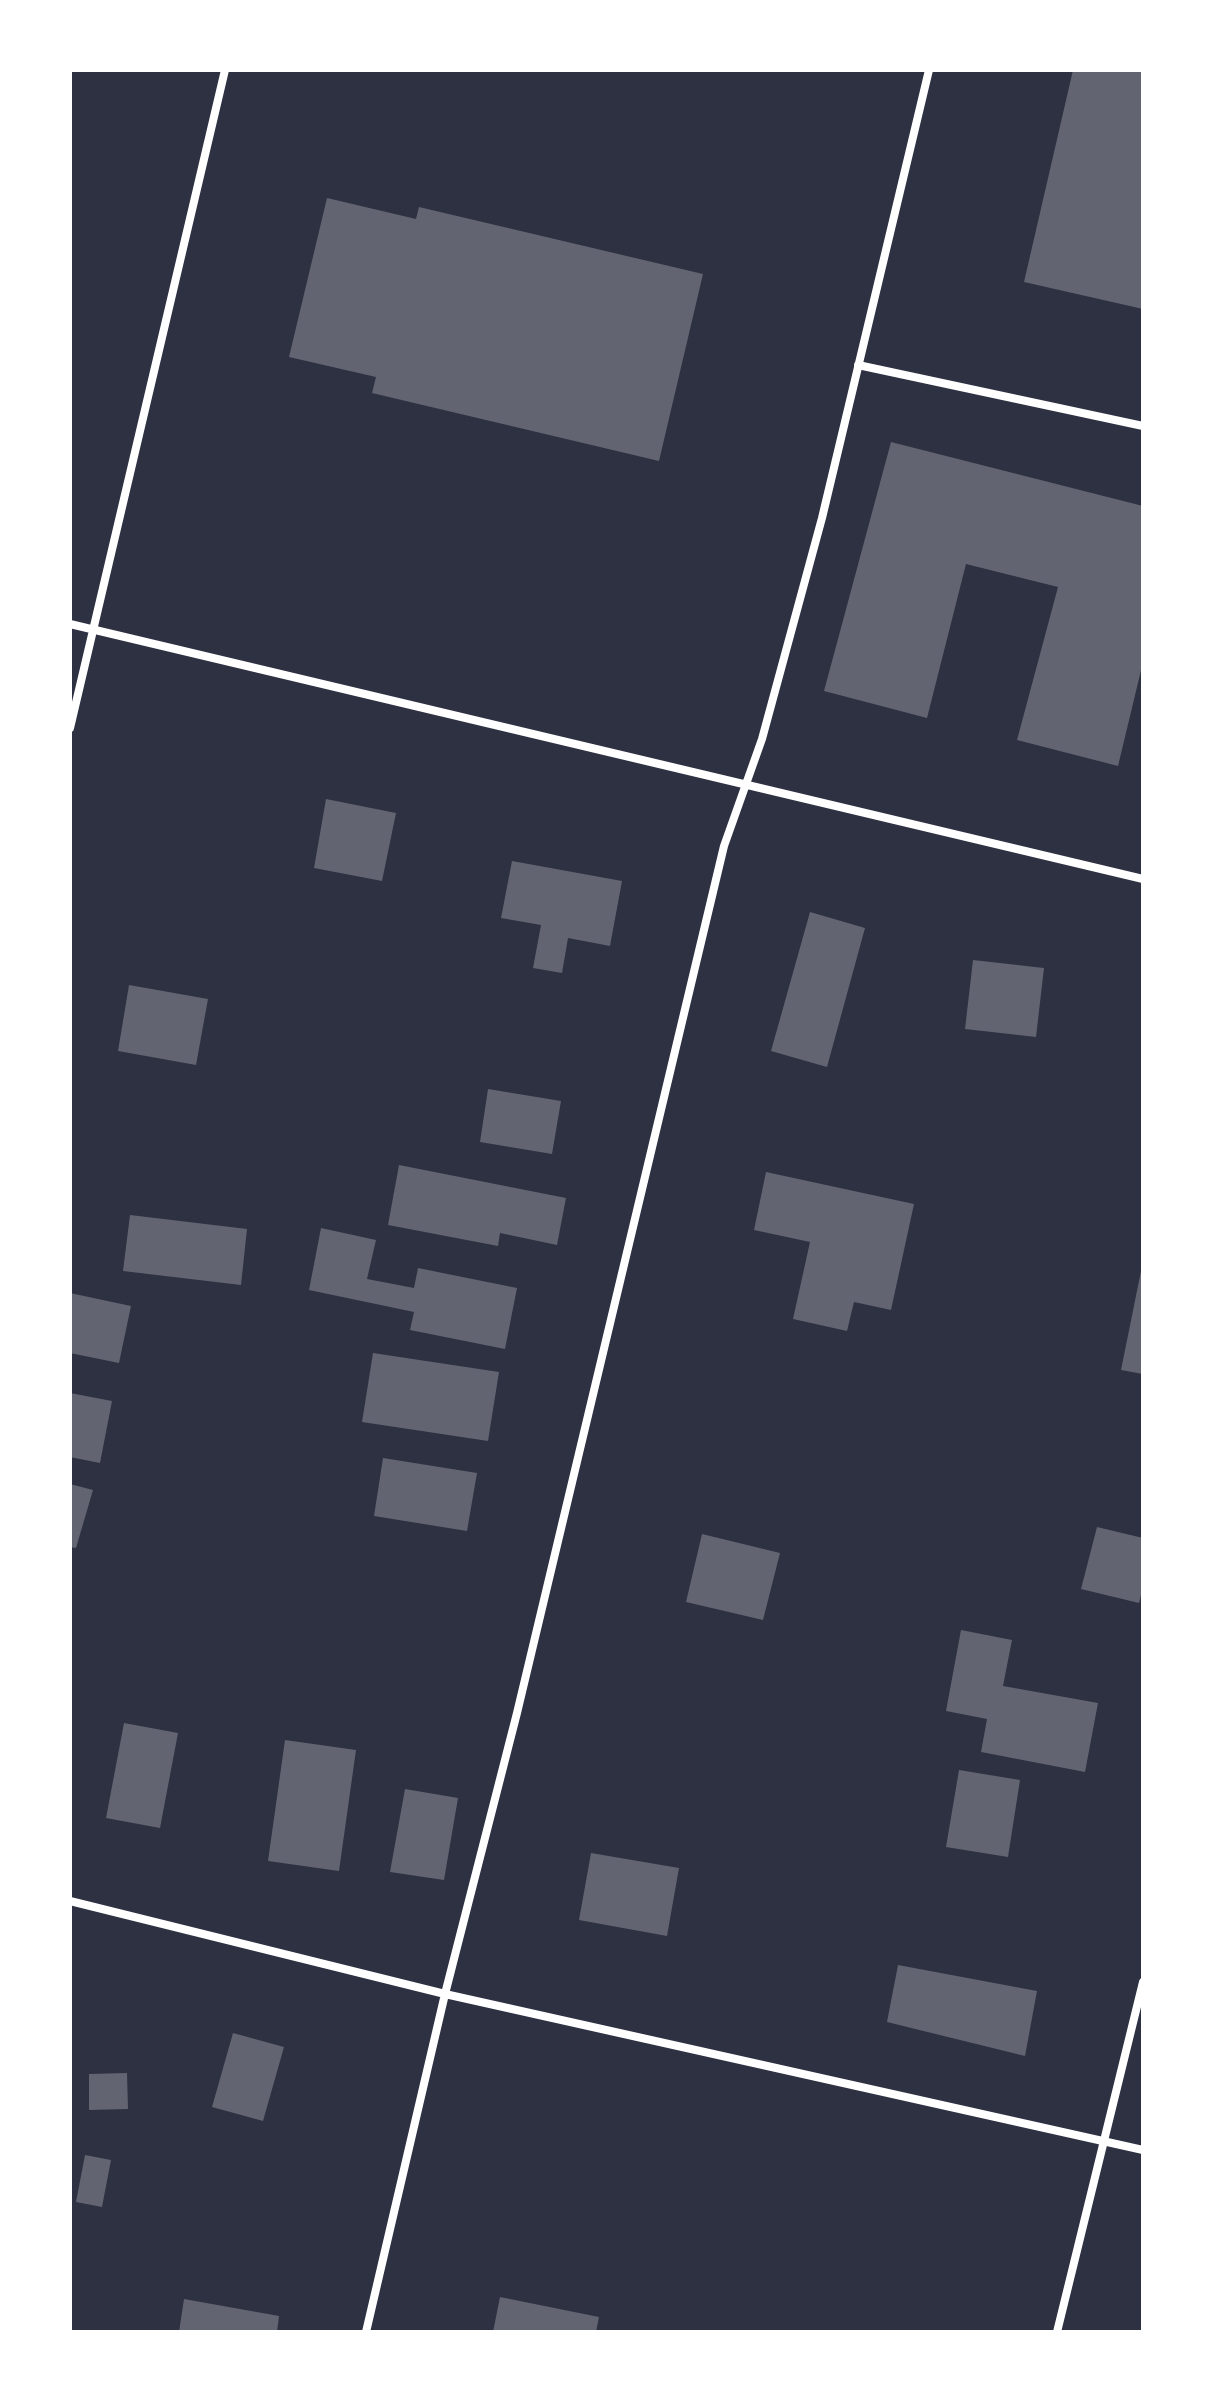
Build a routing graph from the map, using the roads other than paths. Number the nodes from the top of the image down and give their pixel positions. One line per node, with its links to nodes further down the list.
1 (225, 70): 6 (street)
2 (929, 70): 3 (street)
3 (858, 365): 4 (street); 8 (street)
4 (1143, 426)
5 (70, 624): 6 (street)
6 (94, 629): 7 (street); 8 (street)
7 (70, 728)
8 (747, 785): 9 (street); 12 (street)
9 (1143, 879)
10 (70, 1901): 12 (street)
11 (1143, 1982): 13 (street)
12 (445, 1994): 13 (street); 15 (street)
13 (1105, 2140): 14 (street); 16 (street)
14 (1143, 2150)
15 (366, 2332)
16 (1057, 2332)

